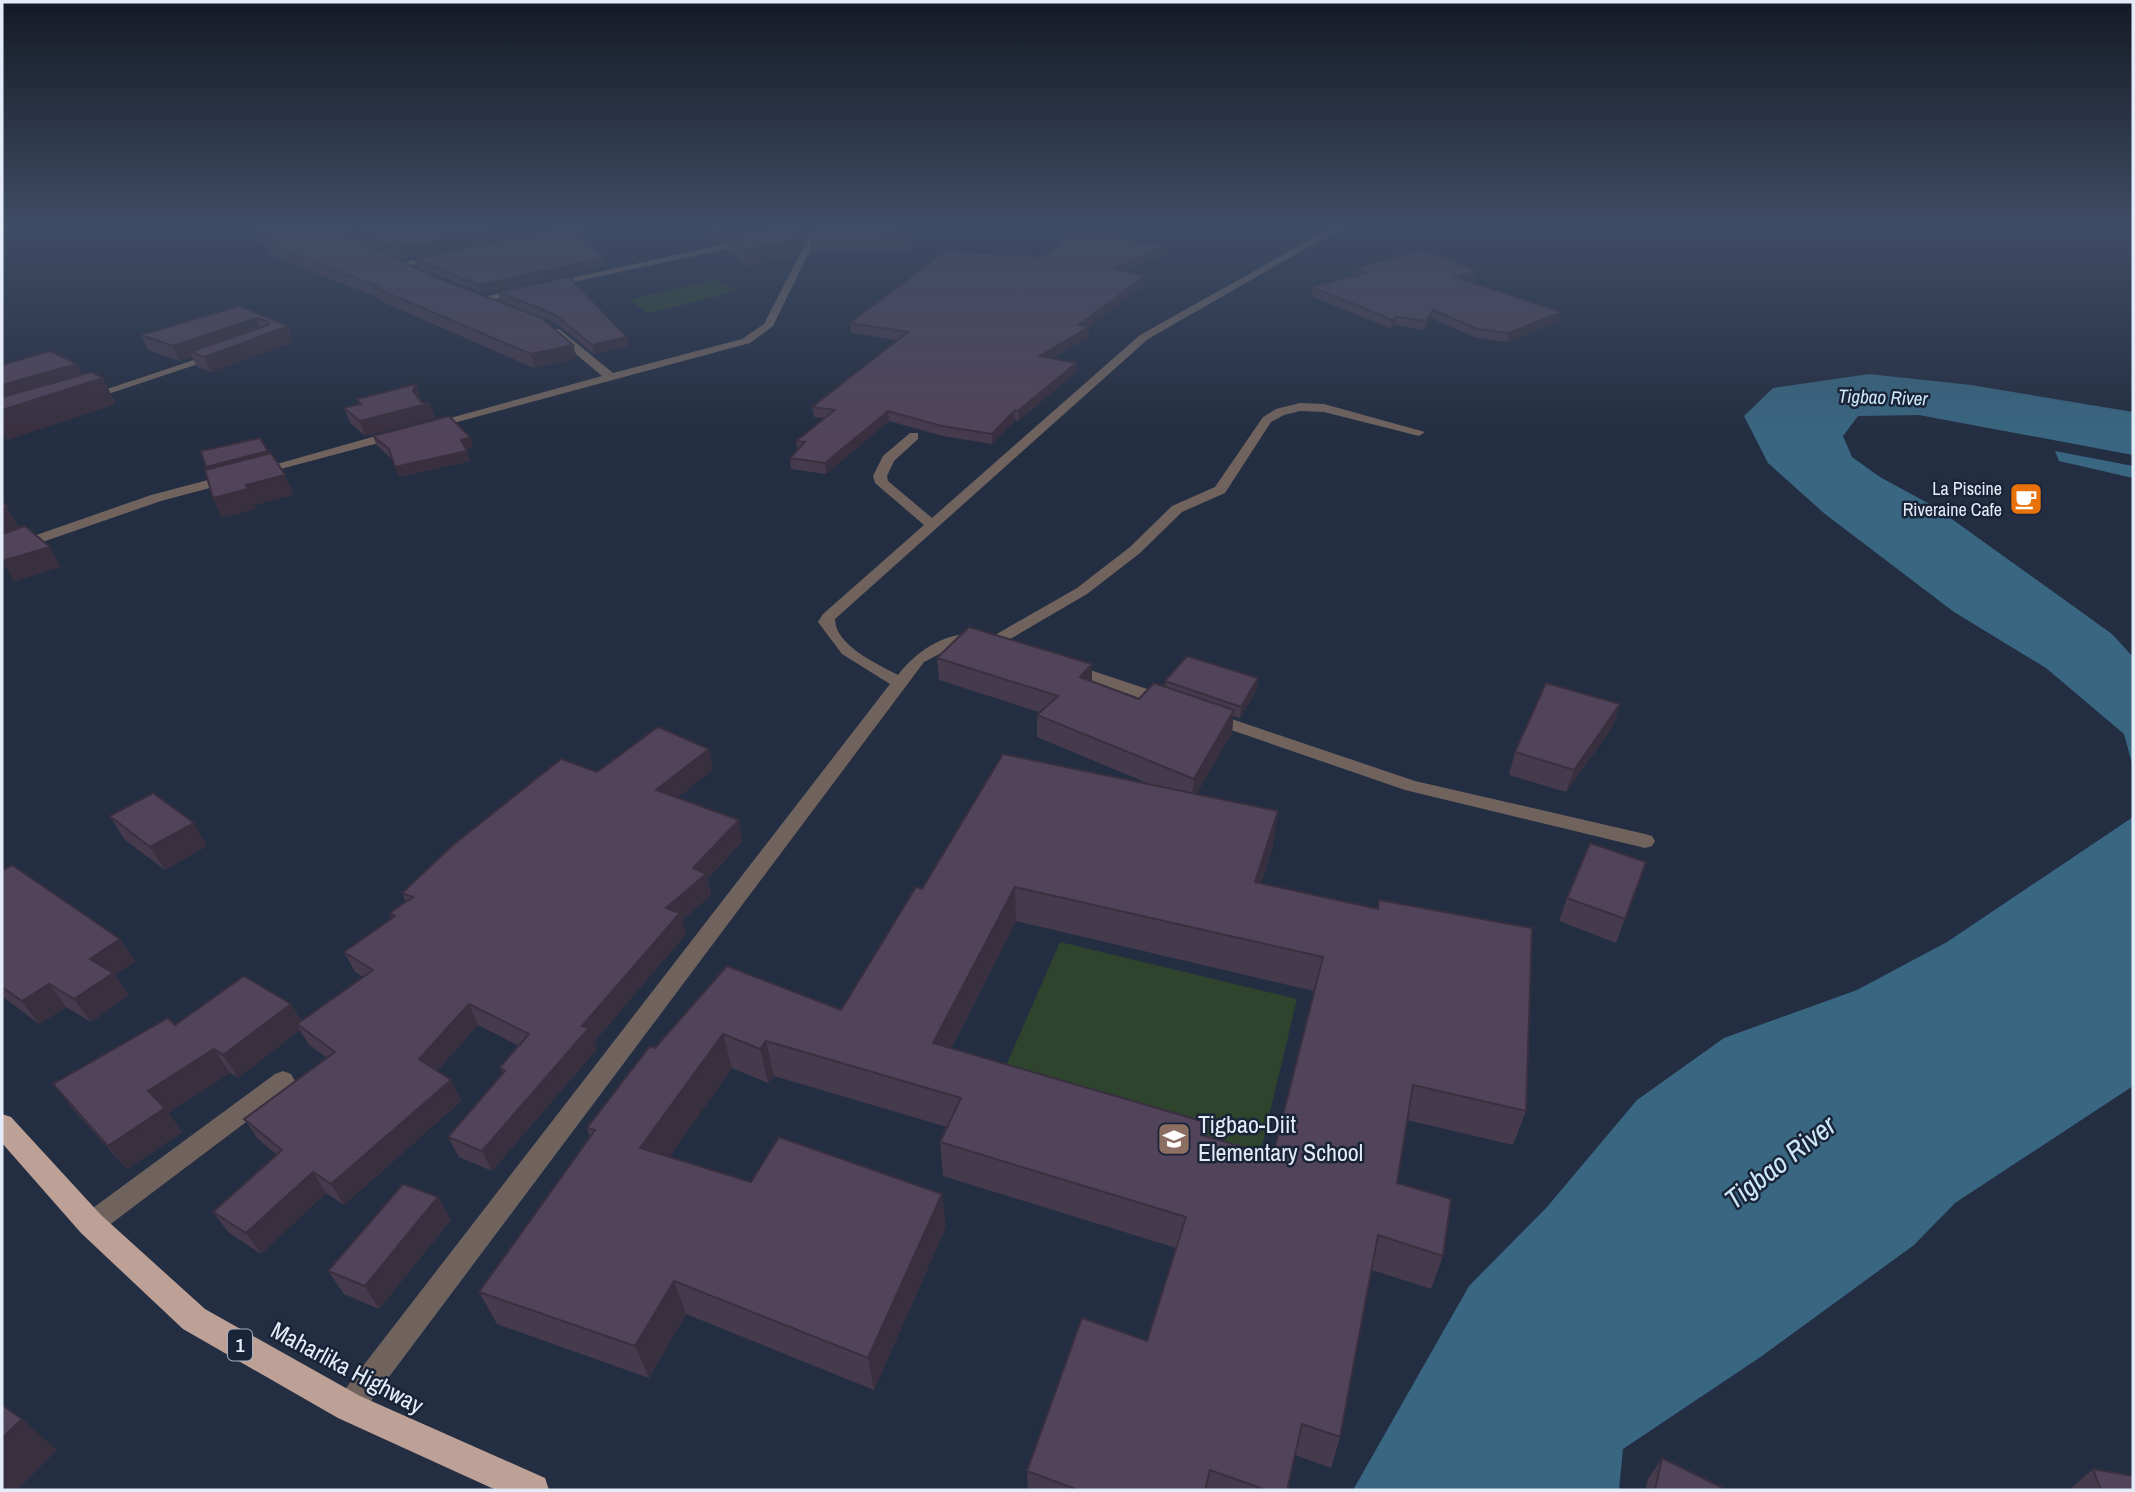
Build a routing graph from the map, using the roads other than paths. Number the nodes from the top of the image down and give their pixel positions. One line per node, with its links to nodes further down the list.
1 (490, 295): 4 (street)
2 (784, 295): 7 (street)
3 (1219, 295): 13 (street)
4 (506, 308)
5 (540, 321): 7 (street)
6 (232, 350): 8 (street)
7 (612, 378): 10 (street)
8 (74, 401)
9 (430, 411): 10 (street)
10 (464, 417): 14 (street)
11 (1419, 432): 15 (street)
12 (914, 436): 13 (street)
13 (932, 524): 18 (street)
14 (2, 552)
15 (994, 642): 16 (street); 18 (street)
16 (1019, 651)
17 (1045, 660): 19 (street)
18 (900, 682): 23 (street)
19 (1645, 841)
20 (283, 1081): 22 (street)
21 (2, 1125): 22 (highway, Maharlika Highway / 1)
22 (91, 1224): 23 (highway, Maharlika Highway / 1)
23 (349, 1407): 24 (highway, Maharlika Highway / 1)
24 (533, 1490)

